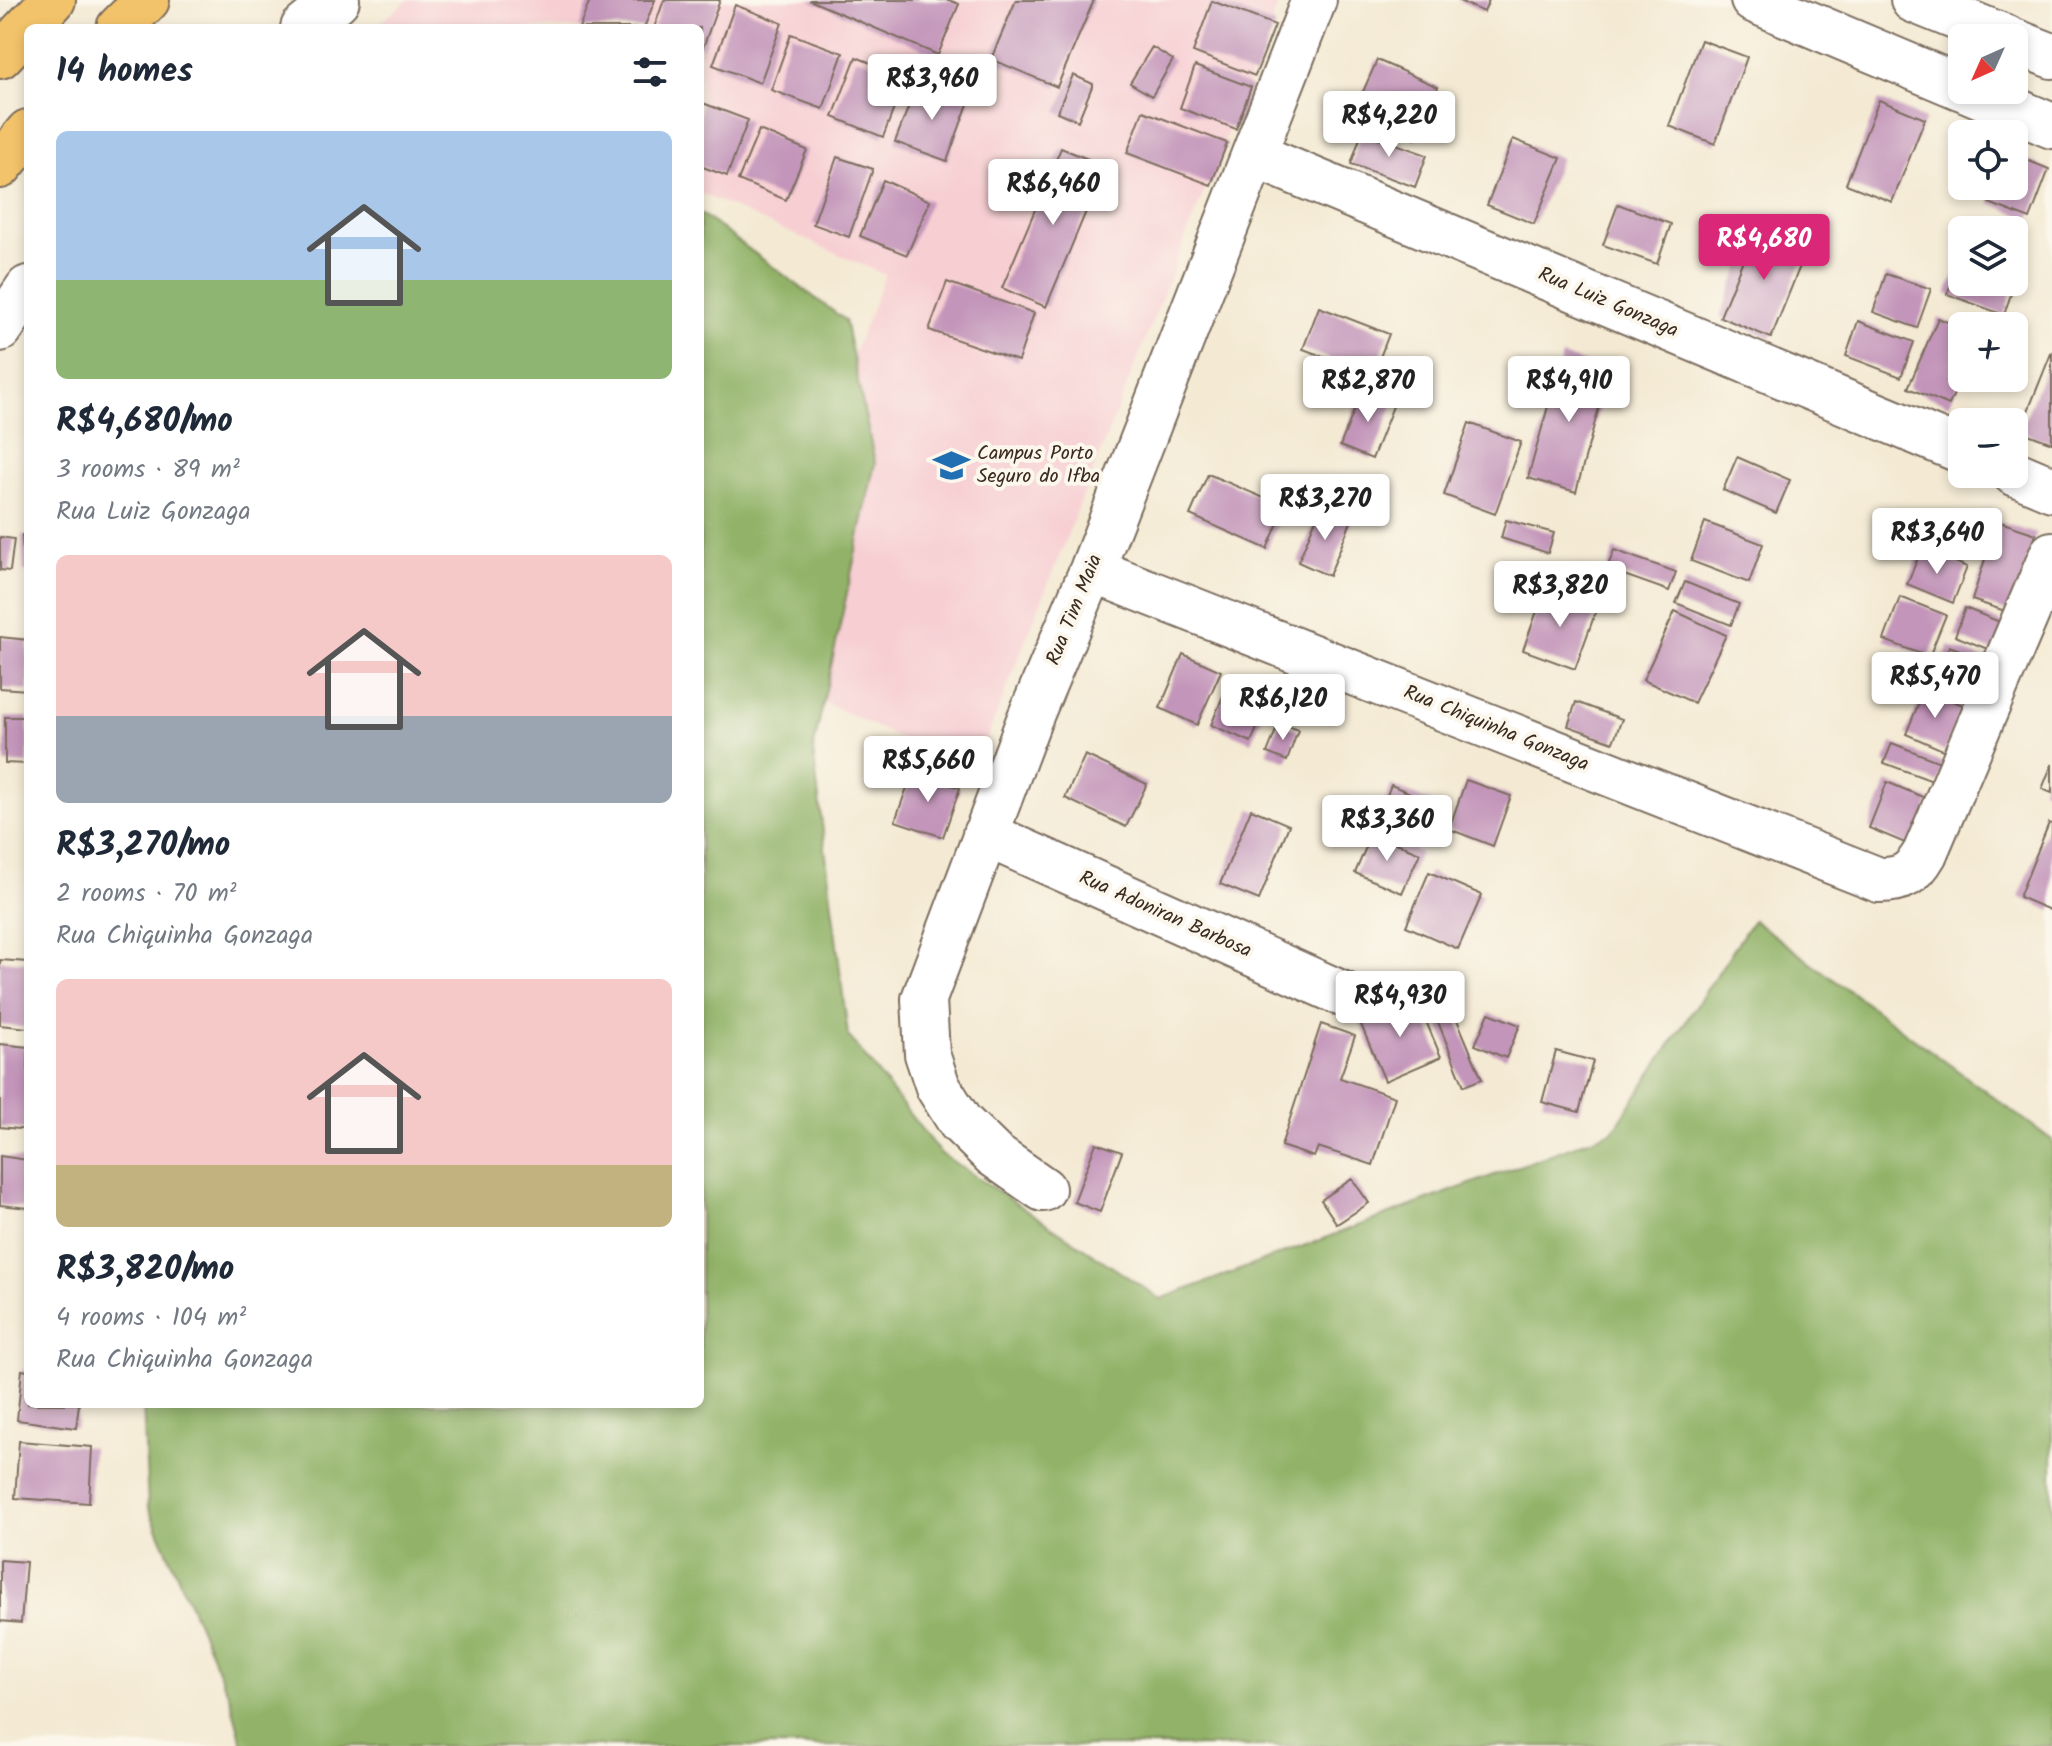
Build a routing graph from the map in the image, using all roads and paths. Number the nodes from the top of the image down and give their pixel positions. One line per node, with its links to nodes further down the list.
1 (53, 0): 7 (main road)
2 (147, 0): 8 (main road)
3 (337, 0): 9 (street)
4 (1314, 0): 19 (street, Rua Tim Maia)
5 (1753, 0): 15 (street)
6 (1913, 0): 10 (street)
7 (30, 24)
8 (123, 24)
9 (308, 24)
10 (1972, 24)
11 (24, 31): 13 (main road)
12 (2028, 47): 14 (street)
13 (0, 56)
14 (2052, 56)
15 (1948, 82)
16 (2000, 104): 17 (street)
17 (2052, 126)
18 (24, 137): 20 (main road)
19 (1254, 155): 23 (street, Rua Luiz Gonzaga); 27 (street, Rua Tim Maia)
20 (0, 166)
21 (24, 294): 22 (street)
22 (0, 329)
23 (1948, 445)
24 (2028, 479): 25 (street)
25 (2052, 489)
26 (2052, 554): 27 (street, Rua Chiquinha Gonzaga)
27 (1092, 570): 28 (street, Rua Tim Maia)
28 (985, 834): 29 (street, Rua Adoniran Barbosa); 30 (street, Rua Tim Maia)
29 (1345, 995)
30 (1043, 1189)

